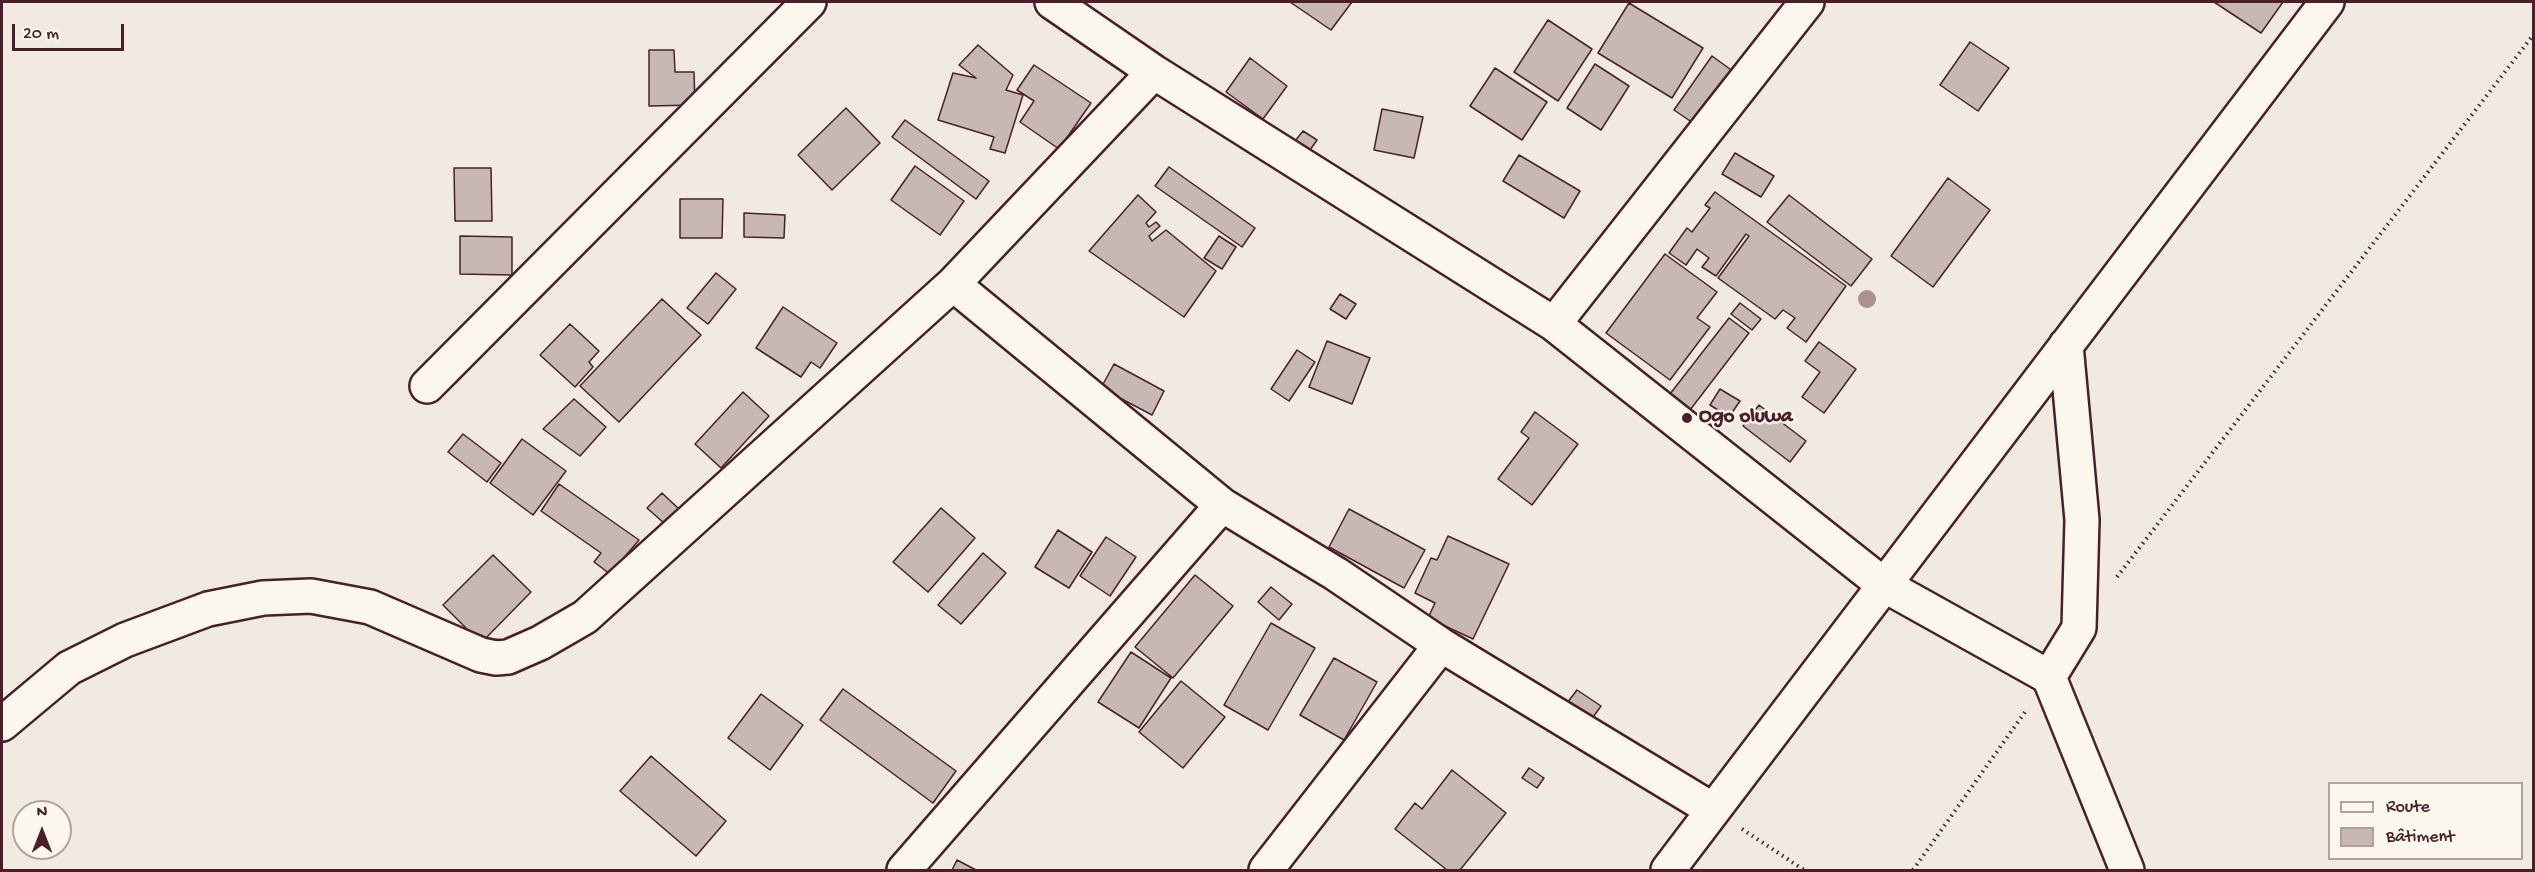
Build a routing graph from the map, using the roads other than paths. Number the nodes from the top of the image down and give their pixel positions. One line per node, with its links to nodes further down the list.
1 (809, 2): 9 (street)
2 (1052, 2): 5 (street)
3 (1807, 2): 7 (street)
4 (2327, 2): 8 (street)
5 (1154, 72): 6 (street); 7 (street)
6 (952, 284): 10 (street); 14 (street)
7 (1554, 324): 11 (street)
8 (2066, 345): 11 (street); 13 (street)
9 (427, 386)
10 (1222, 506): 12 (street); 16 (street)
11 (1884, 585): 13 (street); 15 (street)
12 (1441, 645): 15 (street); 17 (street)
13 (2049, 677): 19 (street)
14 (2, 724)
15 (1713, 810): 18 (street)
16 (904, 870)
17 (1266, 870)
18 (1668, 870)
19 (2127, 870)

